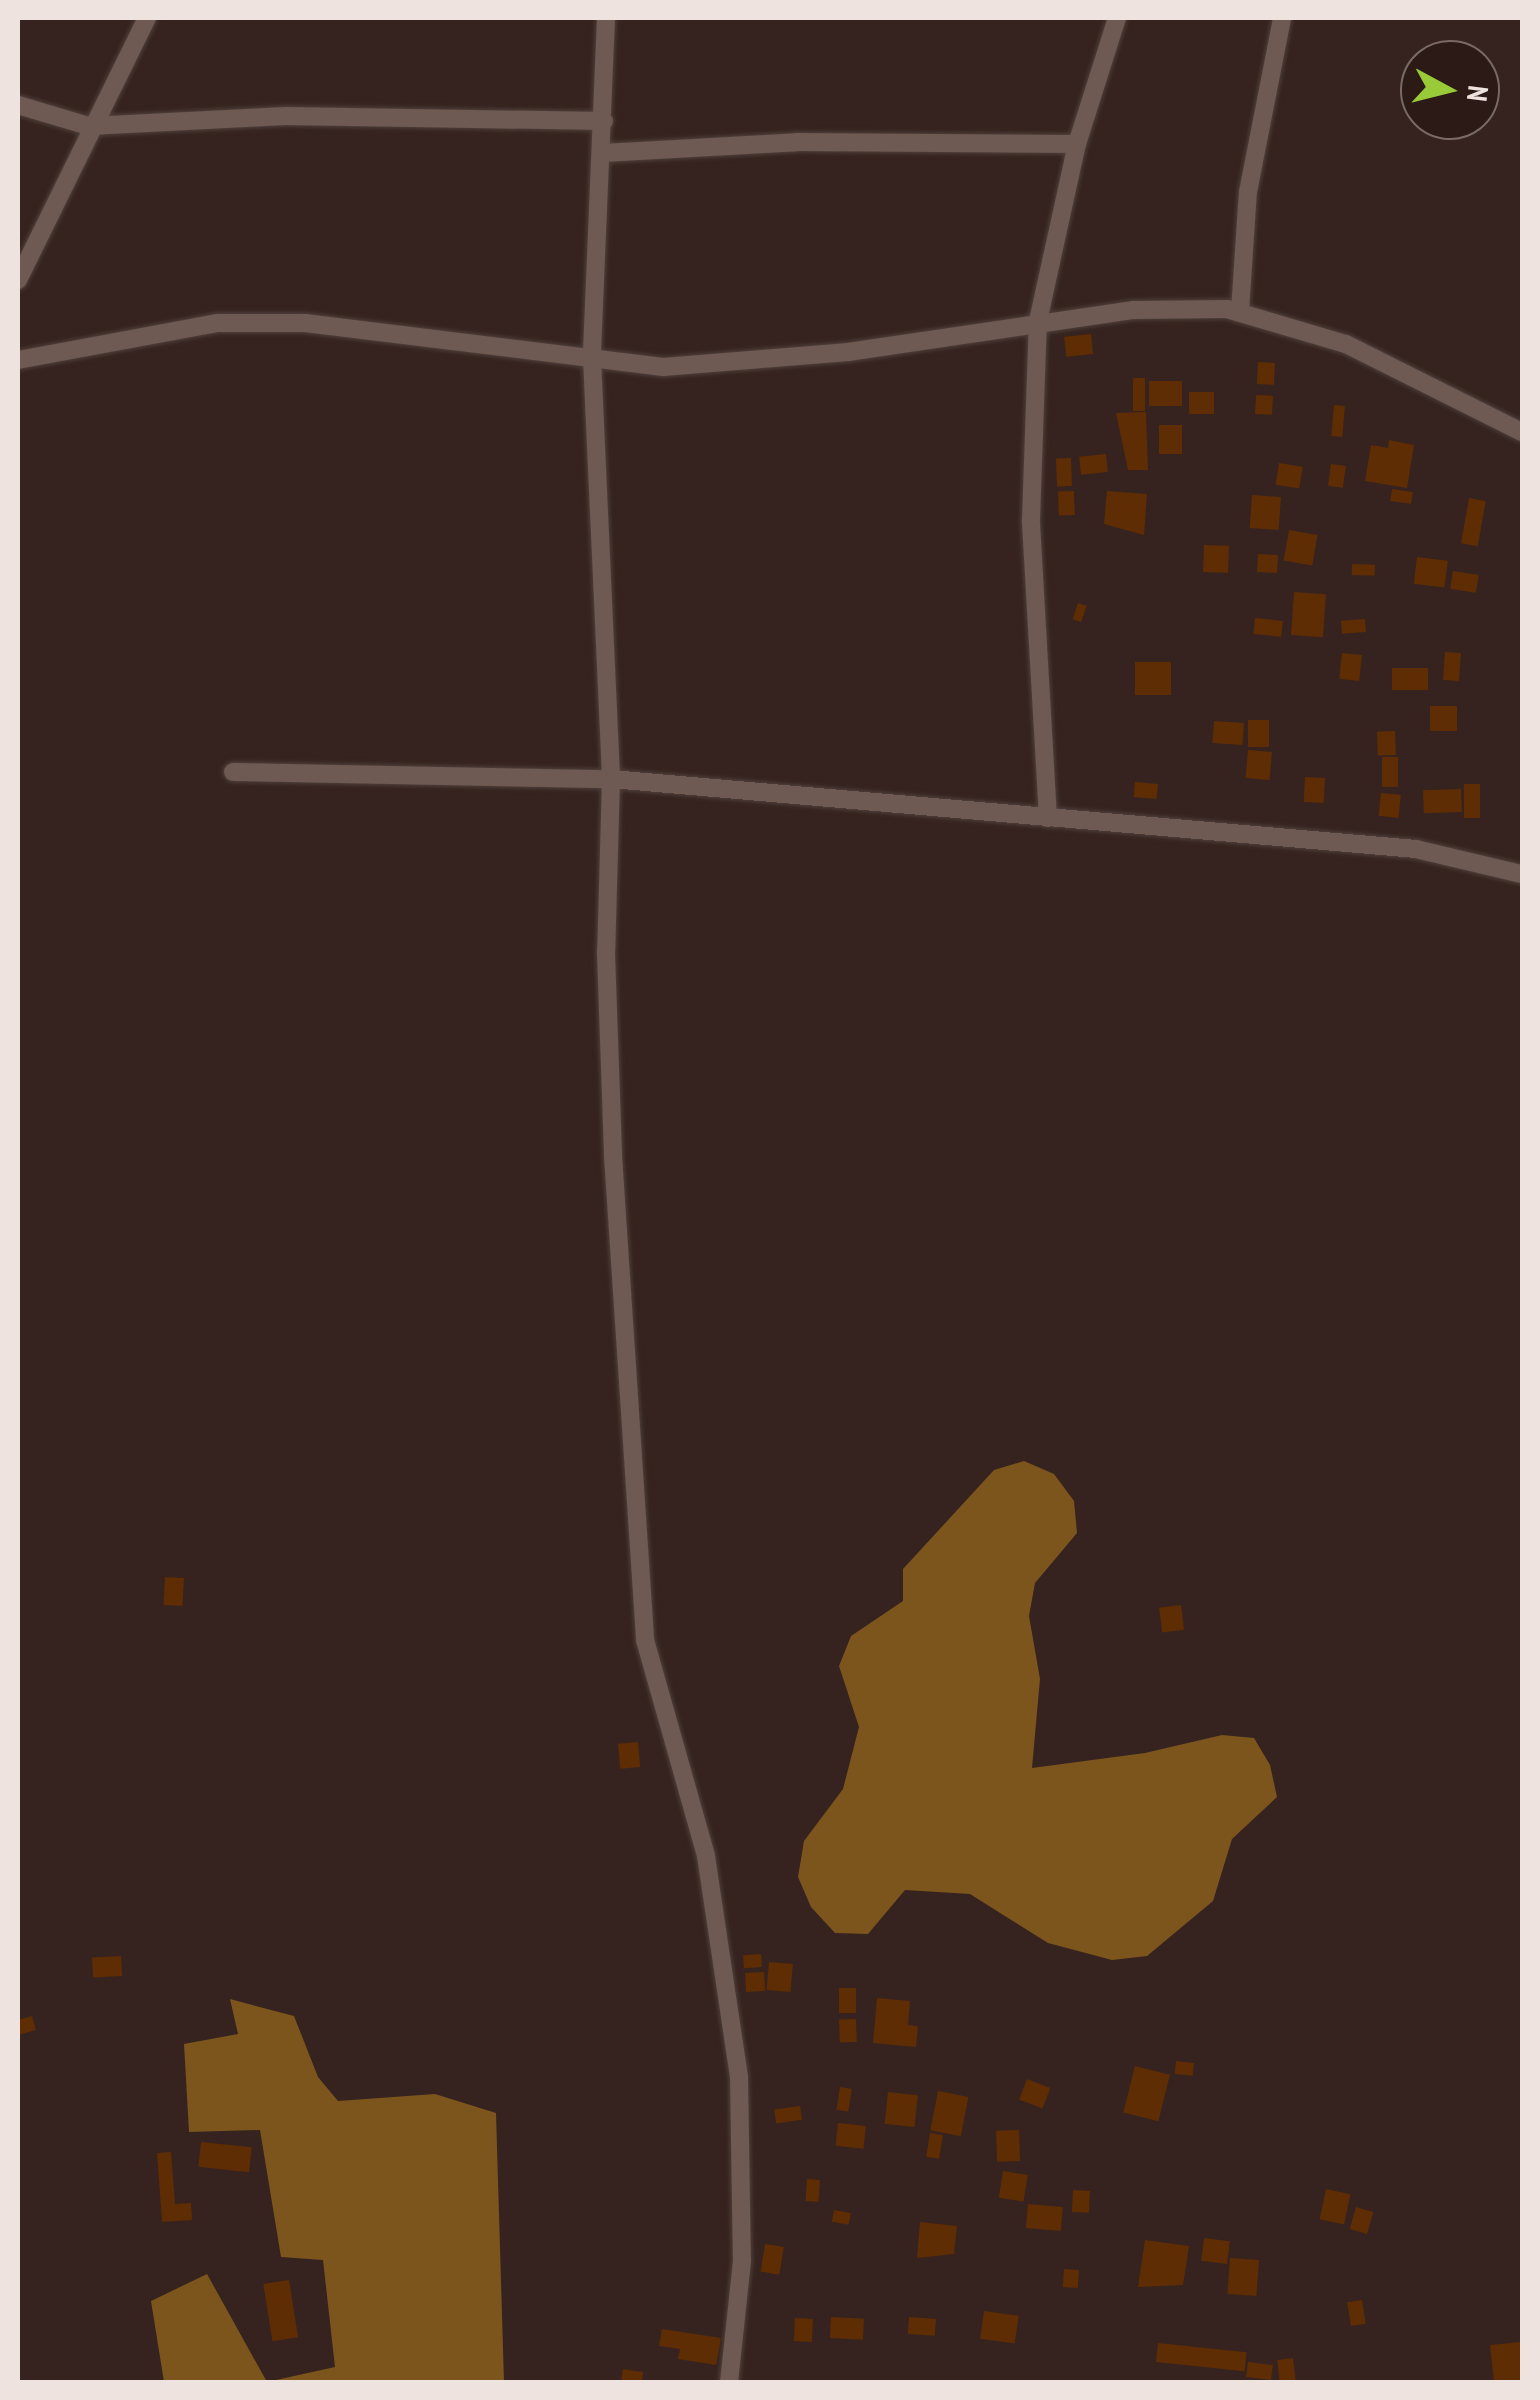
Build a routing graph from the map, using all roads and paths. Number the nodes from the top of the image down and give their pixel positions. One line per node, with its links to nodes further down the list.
1 (147, 18): 7 (street)
2 (606, 18): 6 (street)
3 (1117, 18): 8 (street)
4 (1282, 18): 11 (street)
5 (18, 105): 7 (street)
6 (604, 122): 7 (street); 9 (street)
7 (89, 126): 10 (street)
8 (1077, 144): 9 (street); 12 (street)
9 (603, 153): 13 (street)
10 (18, 280)
11 (1240, 311): 12 (street); 15 (street)
12 (1038, 321): 13 (street); 18 (street)
13 (592, 358): 14 (street); 17 (street)
14 (18, 360)
15 (1522, 432)
16 (233, 772): 17 (street)
17 (611, 779): 18 (street); 20 (street)
18 (1048, 818): 19 (street)
19 (1522, 874)
20 (730, 2382)

